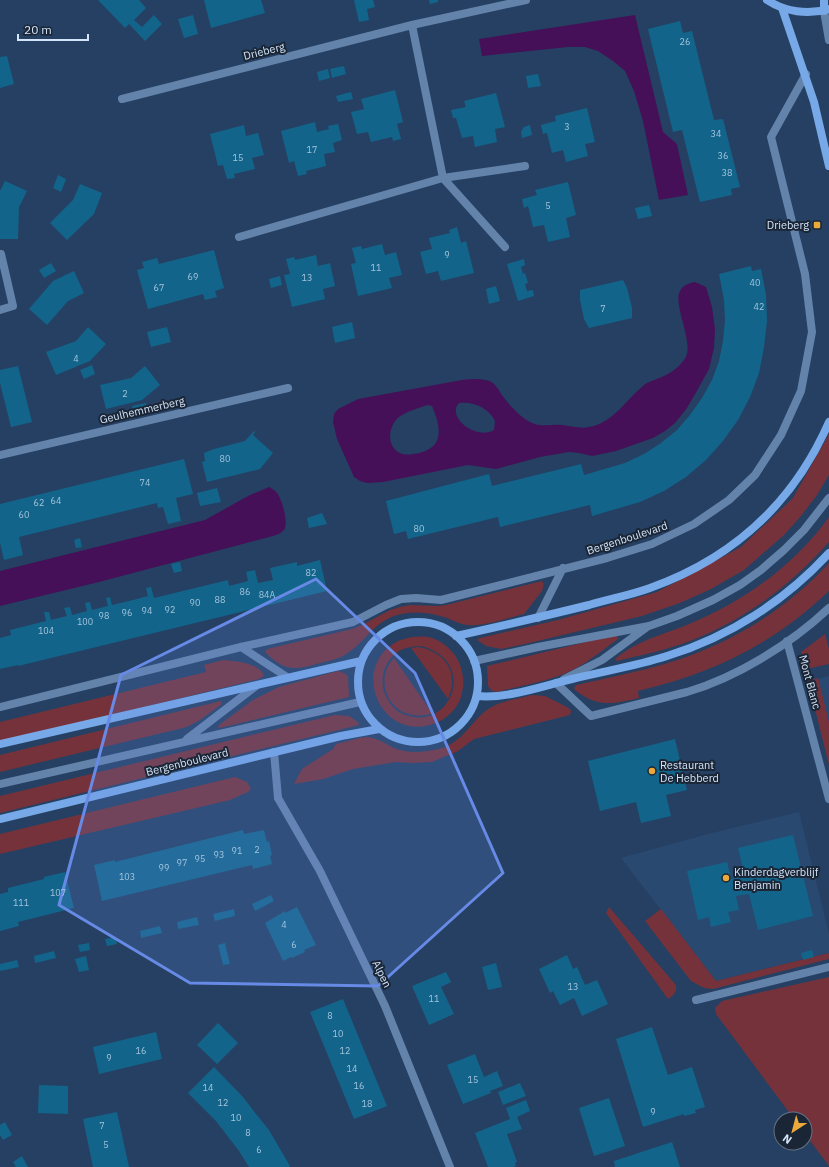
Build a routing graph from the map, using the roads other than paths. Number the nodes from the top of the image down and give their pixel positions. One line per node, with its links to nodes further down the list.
1 (526, 0): 4 (street, Drieberg)
2 (767, 0): 5 (main road)
3 (824, 0): 6 (main road)
4 (506, 2): 7 (street, Drieberg)
5 (782, 8): 6 (main road); 9 (main road)
6 (826, 10): 8 (street)
7 (412, 25): 10 (street, Drieberg); 13 (street)
8 (829, 40)
9 (806, 74): 12 (main road); 23 (street, Bergenboulevard)
10 (122, 99)
11 (525, 166): 13 (street)
12 (829, 166)
13 (443, 178): 14 (street); 15 (street)
14 (239, 237)
15 (505, 247)
16 (1, 254): 17 (street)
17 (0, 310)
18 (288, 388): 20 (street, Geulhemmerberg)
19 (829, 422): 25 (main road)
20 (0, 454)
21 (829, 498): 26 (street)
22 (829, 553): 33 (main road)
23 (563, 568): 25 (street); 29 (street, Bergenboulevard)
24 (829, 608): 28 (street)
25 (538, 618): 27 (main road)
26 (649, 626): 31 (street); 33 (street)
27 (456, 636): 30 (main road); 31 (main road)
28 (787, 641): 33 (street); 43 (street, Mont Blanc)
29 (241, 647): 32 (street); 37 (street, Bergenboulevard)
30 (361, 660): 32 (main road, Bergenboulevard); 36 (main road)
31 (474, 661): 35 (main road)
32 (287, 677): 34 (main road, Bergenboulevard)
33 (556, 683): 35 (main road)
34 (256, 686): 39 (street, Bergenboulevard); 40 (main road, Bergenboulevard)
35 (476, 696): 38 (main road)
36 (360, 702): 38 (main road); 39 (street, Bergenboulevard)
37 (0, 707)
38 (379, 729): 41 (main road, Bergenboulevard)
39 (185, 741): 42 (street, Bergenboulevard)
40 (0, 744)
41 (274, 752): 44 (main road, Bergenboulevard); 47 (street, Alpen)
42 (0, 784)
43 (829, 799)
44 (0, 818)
45 (829, 967): 46 (street)
46 (696, 1000)
47 (450, 1167)

